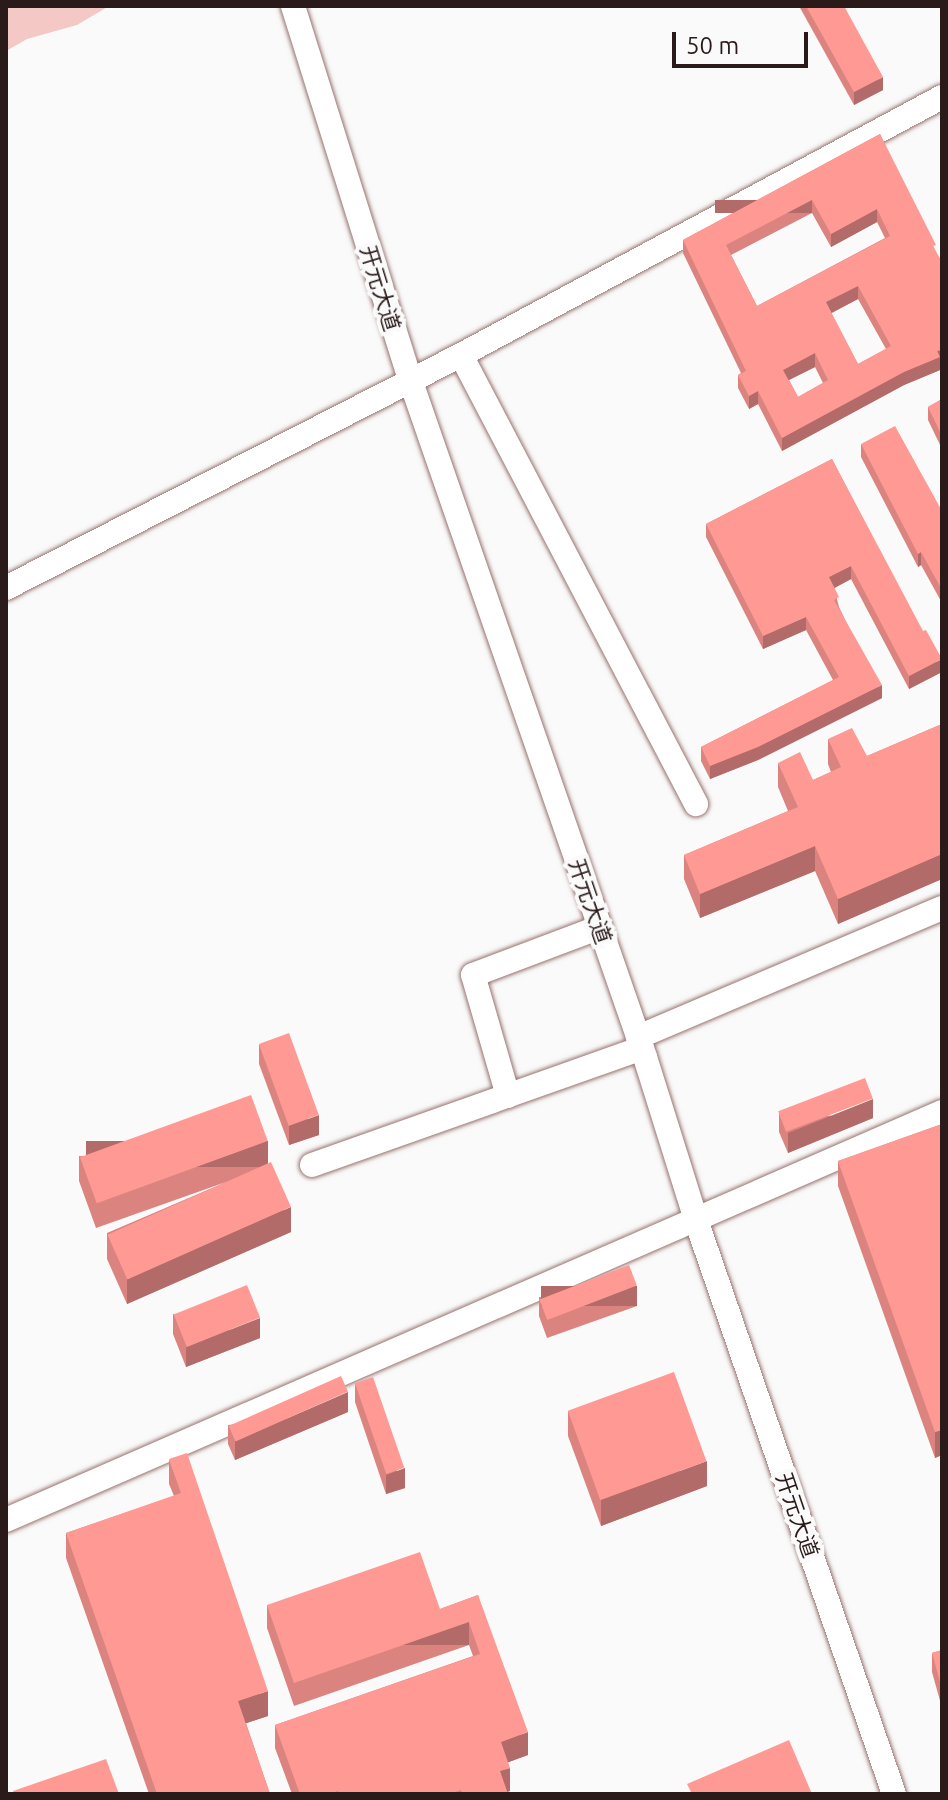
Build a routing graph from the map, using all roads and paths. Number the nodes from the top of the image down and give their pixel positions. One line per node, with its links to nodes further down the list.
1 (293, 6): 4 (street, 开元大道)
2 (942, 97): 3 (street)
3 (461, 355): 4 (street); 6 (street)
4 (410, 379): 5 (street); 8 (street, 开元大道)
5 (6, 588)
6 (696, 804)
7 (942, 908): 9 (street)
8 (600, 927): 9 (street, 开元大道); 10 (street)
9 (640, 1043): 10 (street); 13 (street, 开元大道)
10 (508, 1096): 12 (street)
11 (942, 1112): 13 (street)
12 (312, 1165)
13 (696, 1220): 14 (street); 15 (street, 开元大道)
14 (6, 1520)
15 (894, 1794)

